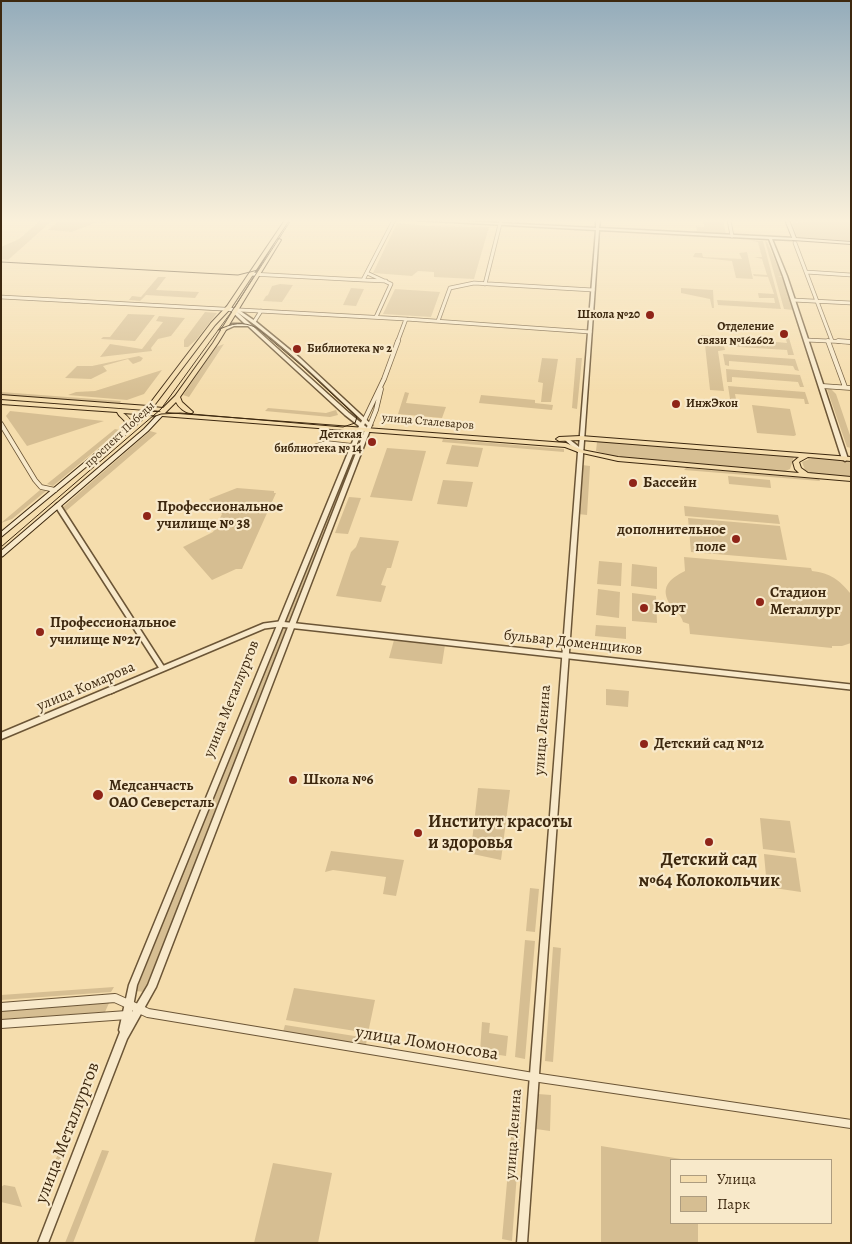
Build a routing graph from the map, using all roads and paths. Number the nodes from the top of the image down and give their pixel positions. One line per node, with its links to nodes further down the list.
1 (249, 278): 17 (main road, проспект Победы)
2 (255, 278): 17 (main road, проспект Победы)
3 (322, 278): 9 (street)
4 (379, 278): 10 (street)
5 (487, 278): 11 (street)
6 (593, 278): 12 (street, улица Ленина)
7 (785, 278): 14 (street)
8 (808, 278): 15 (street)
9 (363, 280): 10 (street)
10 (386, 281): 20 (street)
11 (485, 284): 12 (street); 23 (street)
12 (592, 290): 27 (street, улица Ленина)
13 (1, 297): 17 (street)
14 (793, 300): 15 (street); 28 (street)
15 (817, 302): 16 (street); 29 (street)
16 (851, 303)
17 (231, 310): 18 (street); 19 (main road, проспект Победы); 21 (main road, проспект Победы); 24 (street); 25 (street)
18 (261, 311): 20 (street); 24 (street)
19 (218, 318): 21 (main road); 35 (main road, проспект Победы)
20 (376, 318): 22 (street)
21 (229, 319): 26 (main road, проспект Победы)
22 (406, 319): 23 (street); 31 (street, улица Металлургов)
23 (438, 321): 27 (street)
24 (254, 322): 45 (street)
25 (251, 327): 26 (street); 49 (street)
26 (222, 330): 37 (main road, проспект Победы)
27 (590, 332): 50 (street, улица Ленина)
28 (806, 340): 29 (street); 32 (street)
29 (830, 341): 30 (street); 33 (street)
30 (851, 342)
31 (384, 379): 45 (street, улица Металлургов); 47 (street, улица Металлургов)
32 (822, 386): 33 (street); 56 (street)
33 (845, 387): 34 (street)
34 (851, 388)
35 (159, 396): 39 (main road); 40 (main road, проспект Победы)
36 (1, 397): 39 (main road, улица Сталеваров)
37 (177, 397): 42 (main road, проспект Победы); 43 (main road)
38 (1, 402): 41 (main road, улица Сталеваров)
39 (122, 406): 40 (main road, улица Сталеваров)
40 (150, 408): 42 (main road, улица Сталеваров); 44 (main road, проспект Победы)
41 (117, 412): 44 (main road, улица Сталеваров); 48 (main road)
42 (163, 412): 43 (main road, улица Сталеваров); 44 (main road, улица Сталеваров); 49 (main road, улица Сталеваров); 60 (main road, проспект Победы)
43 (190, 412): 49 (main road, улица Сталеваров)
44 (145, 414): 48 (main road, проспект Победы)
45 (364, 418): 47 (street); 49 (street, улица Металлургов)
46 (1, 424): 59 (street)
47 (369, 427): 49 (main road, улица Сталеваров); 51 (main road, улица Сталеваров); 54 (main road, улица Сталеваров); 64 (street, улица Металлургов)
48 (130, 428): 59 (main road, проспект Победы)
49 (360, 430): 52 (street, улица Металлургов)
50 (581, 438): 51 (main road, улица Сталеваров); 54 (street, улица Ленина); 55 (main road, улица Сталеваров)
51 (567, 440): 54 (street)
52 (353, 446): 53 (street); 63 (street, улица Металлургов)
53 (302, 451)
54 (580, 451): 57 (main road, улица Сталеваров); 65 (street, улица Ленина)
55 (808, 456): 56 (main road, улица Сталеваров); 57 (main road)
56 (848, 459)
57 (811, 476): 58 (main road, улица Сталеваров)
58 (851, 479)
59 (55, 490): 61 (main road, проспект Победы)
60 (58, 506): 62 (main road, проспект Победы); 66 (street)
61 (1, 535)
62 (1, 555)
63 (279, 624): 64 (street, улица Комарова); 66 (street, улица Комарова); 69 (street, улица Металлургов)
64 (292, 626): 65 (street, бульвар Доменщиков); 71 (street, улица Металлургов)
65 (564, 655): 67 (street, бульвар Доменщиков); 73 (street, улица Ленина)
66 (162, 668): 68 (street, улица Комарова)
67 (851, 686)
68 (1, 736)
69 (129, 1004): 70 (street); 71 (street, улица Металлургов)
70 (1, 1007)
71 (134, 1012): 72 (street); 73 (street, улица Ломоносова); 75 (street, улица Металлургов)
72 (1, 1024)
73 (533, 1077): 74 (street, улица Ломоносова); 76 (street, улица Ленина)
74 (851, 1124)
75 (43, 1243)
76 (522, 1243)

